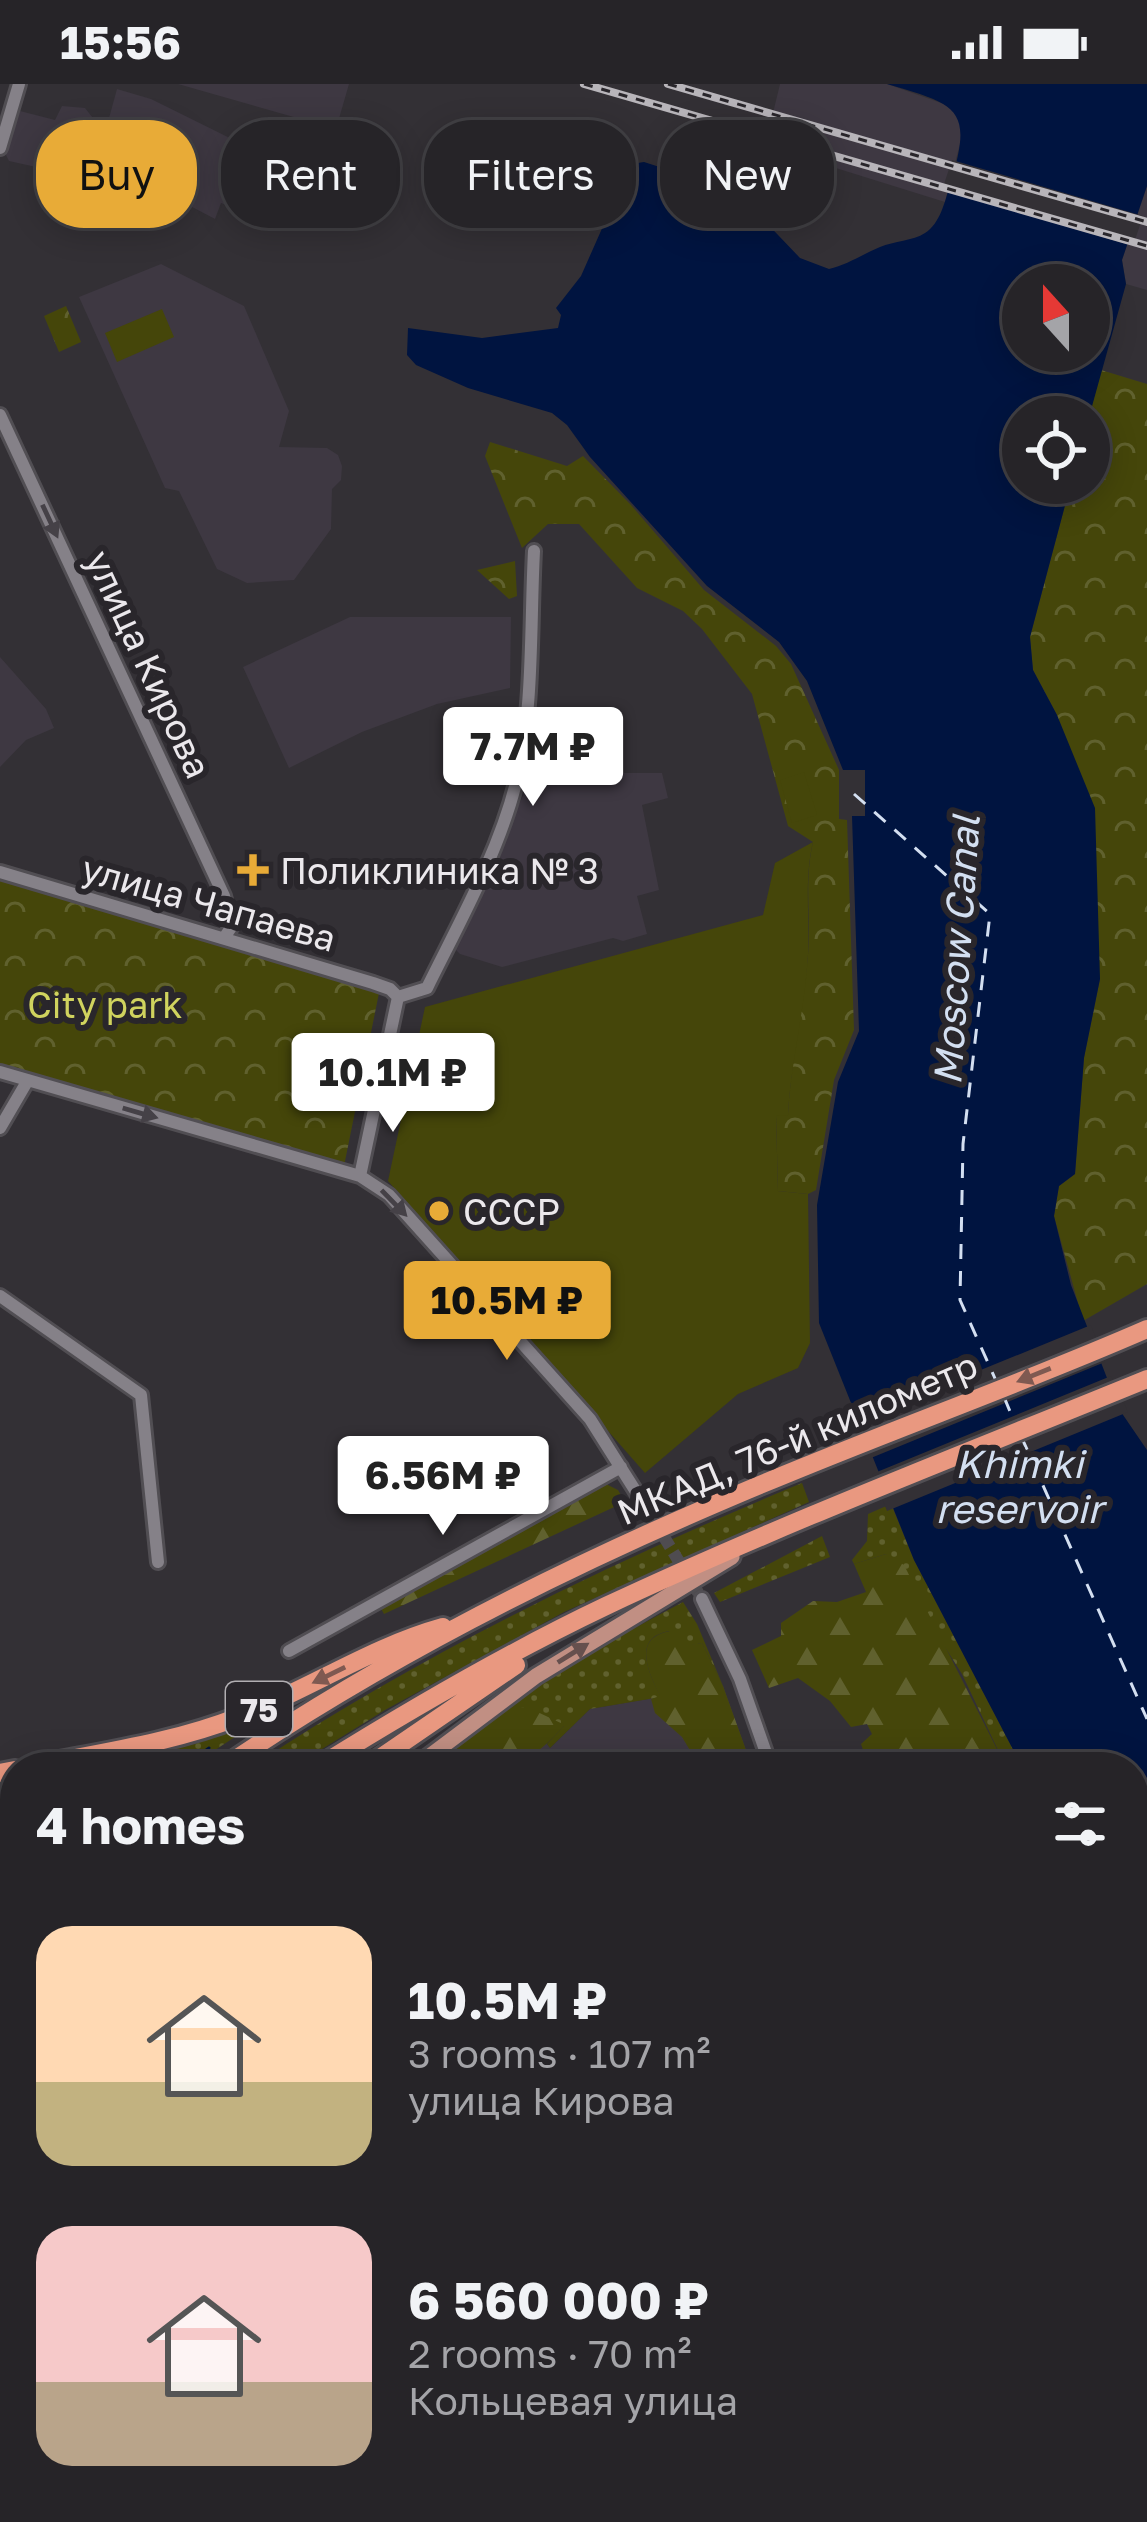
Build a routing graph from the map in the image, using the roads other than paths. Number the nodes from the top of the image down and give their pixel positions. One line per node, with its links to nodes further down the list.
1 (19, 84): 2 (street)
2 (0, 148)
3 (0, 416): 6 (street, улица Кирова, one-way to 6)
4 (533, 551): 7 (street)
5 (0, 872): 6 (street, улица Чапаева)
6 (224, 938): 7 (street, улица Чапаева)
7 (398, 997): 11 (street)
8 (0, 1072): 9 (street)
9 (28, 1079): 10 (street); 11 (street, one-way to 11)
10 (0, 1128)
11 (360, 1176): 15 (street, one-way to 15)
12 (0, 1297): 18 (street)
13 (1144, 1330): 21 (highway, МКАД, 76-й километр, one-way to 21)
14 (1147, 1379): 17 (highway)
15 (621, 1467): 16 (street); 22 (street)
16 (645, 1506)
17 (787, 1526): 20 (highway); 29 (main road, one-way to 17)
18 (158, 1562)
19 (702, 1599): 30 (street)
20 (602, 1608): 23 (highway); 28 (highway)
21 (477, 1618): 24 (highway, 75, one-way to 24); 25 (highway)
22 (289, 1652)
23 (361, 1740): 26 (highway); 27 (main road)
24 (99, 1752)
25 (248, 1752)
26 (341, 1752)
27 (346, 1752)
28 (389, 1752)
29 (434, 1752)
30 (766, 1752)

